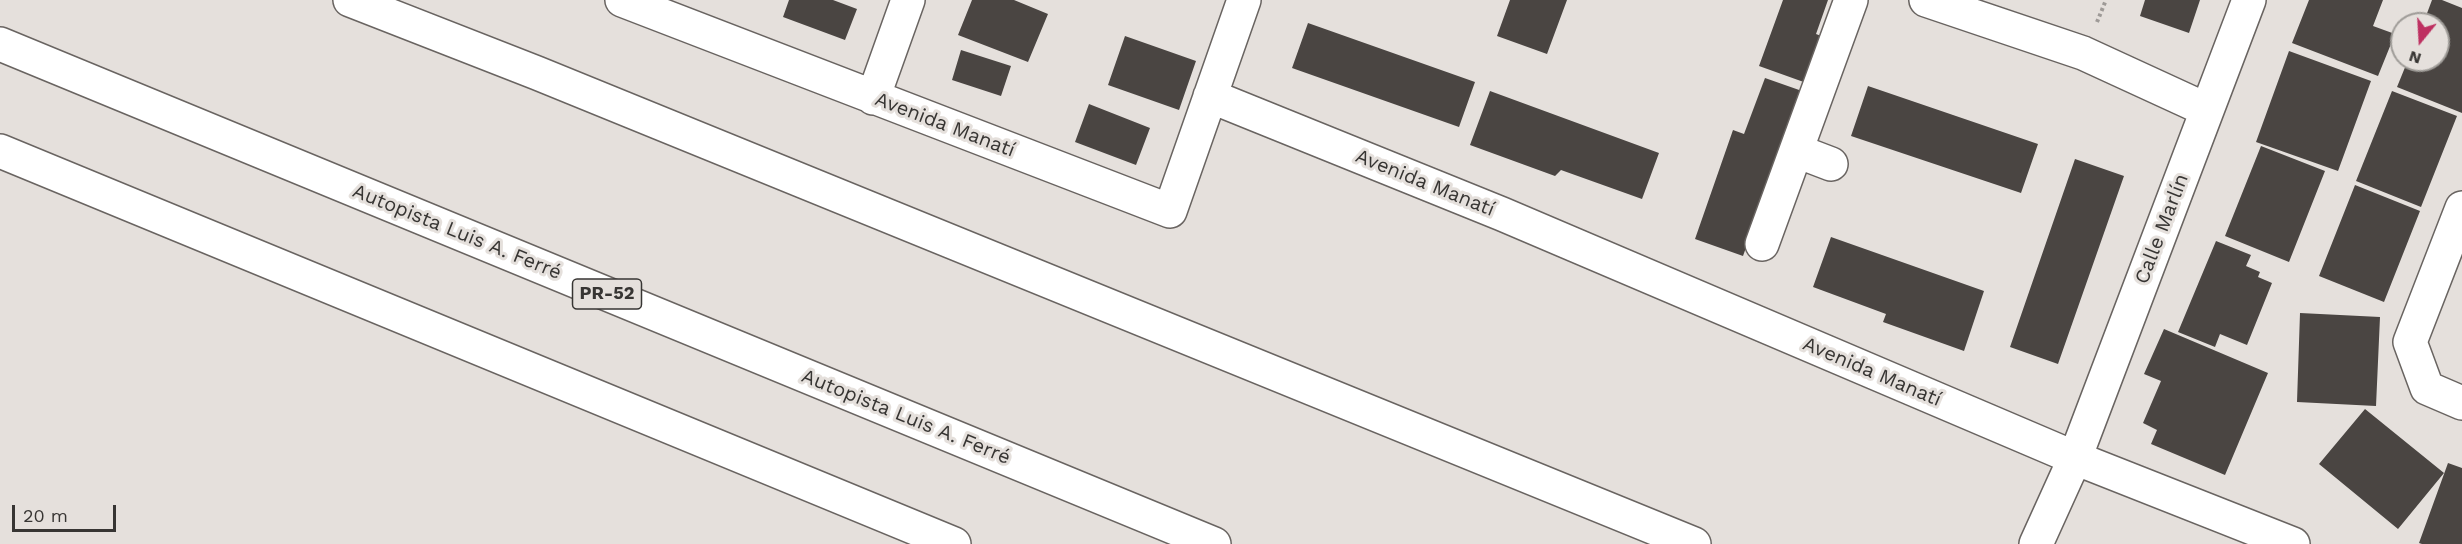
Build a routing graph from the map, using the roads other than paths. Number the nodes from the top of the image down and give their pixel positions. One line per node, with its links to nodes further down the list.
1 (350, 0): 21 (main road)
2 (622, 0): 10 (main road, Avenida Manatí)
3 (908, 0): 10 (main road)
4 (1244, 0): 9 (main road)
5 (1851, 0): 13 (main road)
6 (1926, 0): 11 (main road)
7 (2249, 0): 11 (main road, Calle Marlín)
8 (0, 44): 20 (main road, Autopista Luis A. Ferré / PR-52)
9 (1210, 96): 10 (main road, Avenida Manatí); 18 (main road, Avenida Manatí)
10 (873, 98)
11 (2207, 110): 18 (main road, Calle Marlín)
12 (0, 151): 19 (main road)
13 (1797, 151): 14 (main road); 16 (main road)
14 (1831, 164)
15 (2462, 208): 17 (main road)
16 (1762, 244)
17 (2462, 403)
18 (2074, 458): 22 (main road, Calle Marlín); 23 (main road, Avenida Manatí)
19 (954, 544)
20 (1214, 544)
21 (1694, 544)
22 (2036, 544)
23 (2293, 544)

